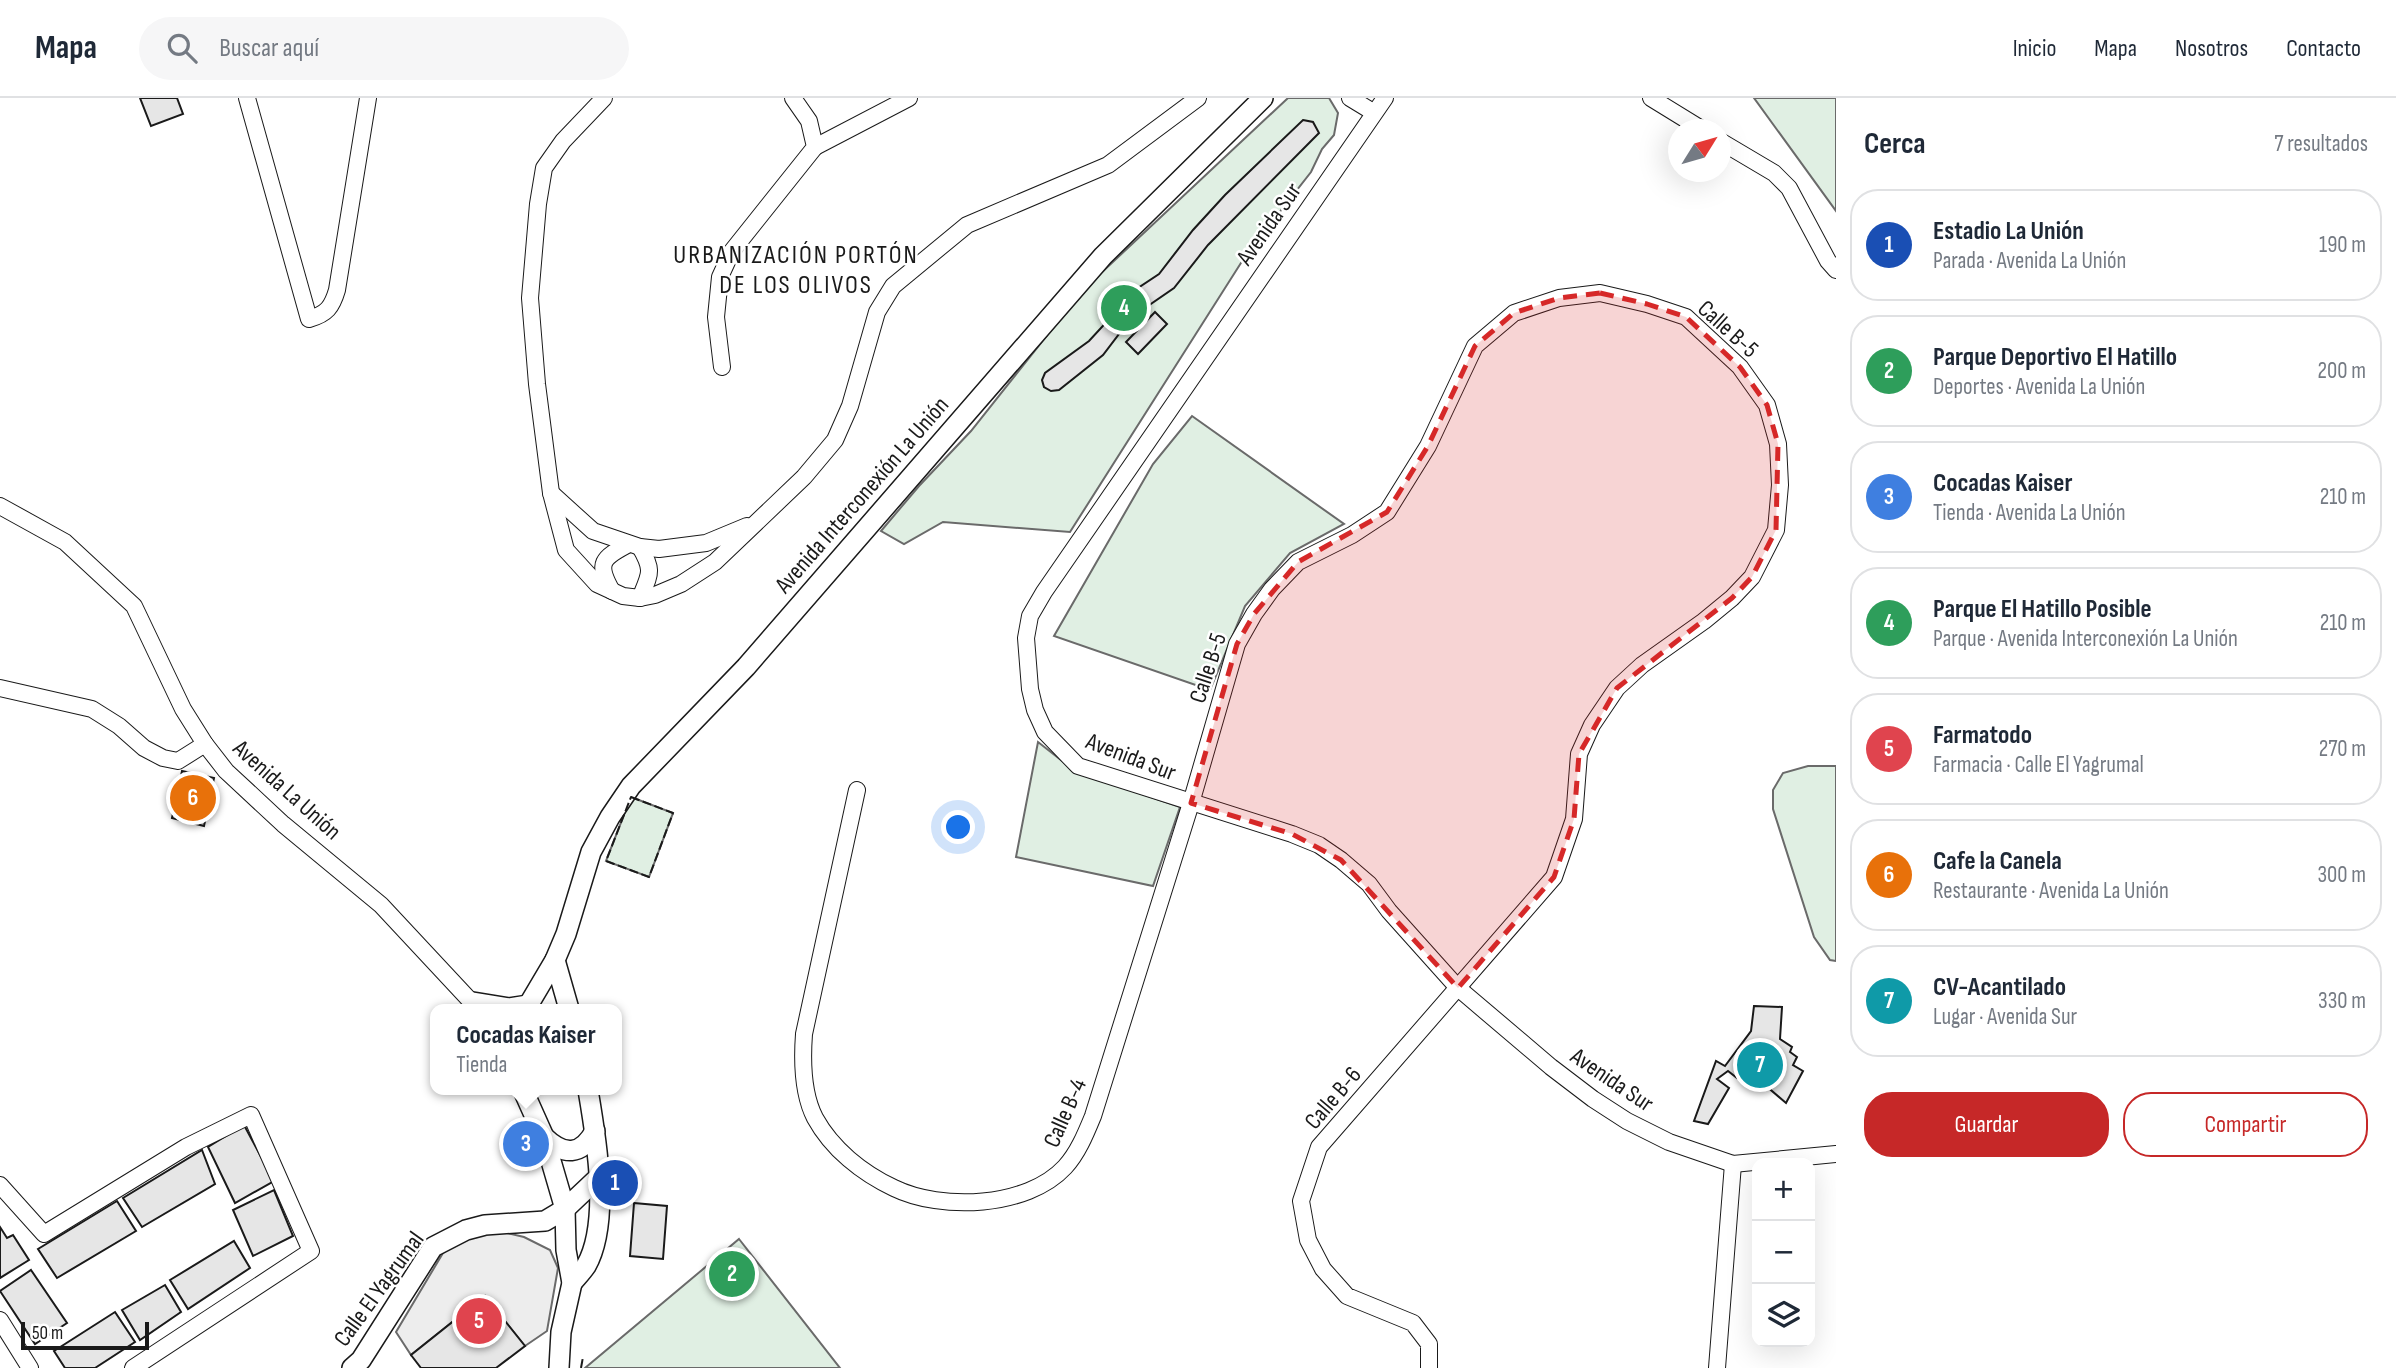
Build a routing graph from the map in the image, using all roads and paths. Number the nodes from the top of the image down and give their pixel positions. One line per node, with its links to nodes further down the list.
1 (247, 98): 2 (street)
2 (368, 98)
3 (604, 98): 17 (street)
4 (793, 98): 13 (street)
5 (909, 98): 13 (street)
6 (1198, 98): 19 (street)
7 (1263, 98): 27 (street, Avenida Interconexión La Unión)
8 (1350, 98): 11 (street)
9 (1385, 98): 11 (street, Avenida Sur)
10 (1651, 98): 12 (street)
11 (1373, 113): 26 (street, Avenida Sur)
12 (1685, 119)
13 (816, 147): 16 (street)
14 (1731, 148): 15 (street)
15 (1836, 270)
16 (722, 367)
17 (551, 493): 20 (street); 21 (street)
18 (0, 507): 24 (street, Avenida La Unión)
19 (760, 521): 20 (street); 22 (street)
20 (634, 546): 21 (street); 22 (street)
21 (613, 592): 22 (street)
22 (640, 598)
23 (0, 688): 24 (street)
24 (205, 744): 29 (street, Avenida La Unión)
25 (857, 790): 26 (street, Calle B-4)
26 (1191, 803): 28 (street, Avenida Sur); 28 (street, Calle B-5)
27 (555, 960): 30 (street); 31 (street)
28 (1458, 988): 37 (street, Avenida Sur); 47 (street, Calle B-6)
29 (475, 1004)
30 (529, 1004)
31 (568, 1004)
32 (525, 1095): 35 (street)
33 (589, 1095): 34 (street)
34 (595, 1131): 35 (street); 38 (street)
35 (544, 1137): 40 (street)
36 (1836, 1154): 37 (street, Avenida Sur)
37 (1733, 1164): 48 (street)
38 (600, 1176): 40 (street); 41 (street)
39 (0, 1185): 44 (street)
40 (565, 1209): 41 (street); 45 (street, Calle El Yagrumal)
41 (572, 1283): 46 (street)
42 (0, 1320): 43 (street)
43 (30, 1368)
44 (133, 1368)
45 (352, 1368)
46 (559, 1368)
47 (1429, 1368)
48 (1717, 1368)

